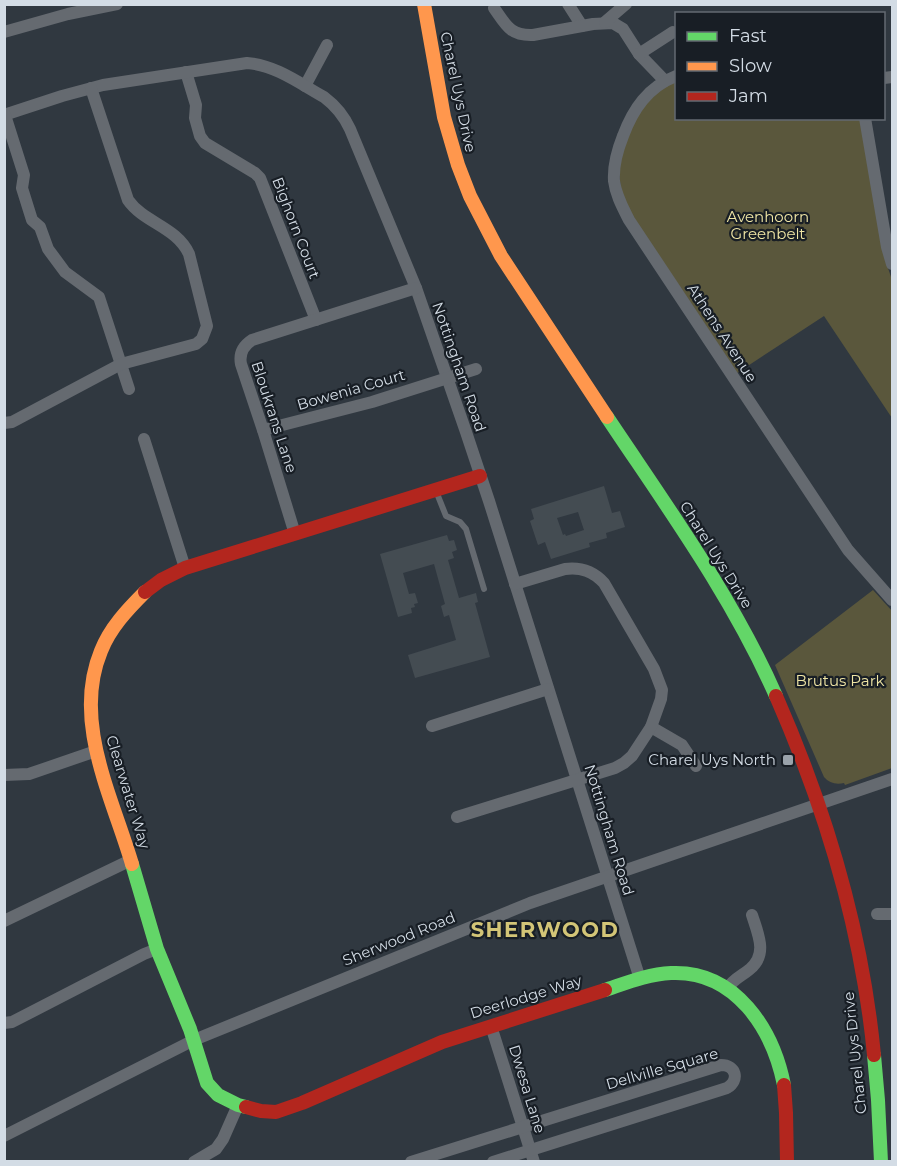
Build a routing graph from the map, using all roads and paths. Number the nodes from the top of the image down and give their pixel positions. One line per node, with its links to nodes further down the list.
1 (117, 4): 8 (street)
2 (424, 4): 43 (street, Charel Uys Drive)
3 (568, 4): 7 (street)
4 (626, 4): 6 (street)
5 (494, 8): 7 (street)
6 (605, 22): 7 (street); 11 (street)
7 (582, 26)
8 (4, 32)
9 (673, 32): 11 (street)
10 (327, 45): 14 (street)
11 (639, 54): 13 (street)
12 (186, 72): 14 (street, Nottingham Road); 15 (street, Nottingham Road); 20 (street, Bighorn Court)
13 (671, 78): 34 (street, Athens Avenue)
14 (305, 86): 19 (street, Nottingham Road)
15 (91, 88): 16 (street, Nottingham Road); 21 (street)
16 (5, 115): 21 (street)
17 (865, 120): 18 (street)
18 (892, 264)
19 (416, 288): 20 (street, Bloukrans Lane); 23 (street, Nottingham Road)
20 (316, 320): 26 (street, Bloukrans Lane)
21 (121, 364): 24 (street); 25 (street)
22 (476, 369): 23 (street, Bowenia Court)
23 (447, 378): 26 (street, Bowenia Court); 28 (street, Nottingham Road)
24 (129, 389)
25 (4, 423)
26 (263, 430): 30 (street, Bloukrans Lane)
27 (144, 440): 31 (street)
28 (480, 476): 29 (street, Clearwater Way); 32 (street, Nottingham Road)
29 (436, 490): 30 (street, Clearwater Way); 33 (lane)
30 (295, 534): 31 (street, Clearwater Way)
31 (185, 568): 38 (street, Clearwater Way)
32 (515, 584): 35 (street, Nottingham Road); 37 (street)
33 (483, 589)
34 (892, 600)
35 (548, 689): 36 (street); 42 (street, Nottingham Road)
36 (432, 726)
37 (651, 727): 39 (street); 42 (street)
38 (96, 751): 40 (street); 45 (street, Clearwater Way)
39 (696, 766)
40 (4, 775)
41 (892, 778): 43 (street, Sherwood Road)
42 (577, 780): 44 (street); 46 (street, Nottingham Road)
43 (819, 804): 46 (street, Sherwood Road); 65 (street, Charel Uys Drive)
44 (457, 817)
45 (131, 860): 50 (street); 51 (street, Clearwater Way)
46 (607, 876): 52 (street, Nottingham Road); 56 (street, Sherwood Road)
47 (877, 914): 48 (street)
48 (892, 914)
49 (752, 915): 53 (street)
50 (4, 921)
51 (156, 949): 54 (street); 56 (street, Clearwater Way)
52 (640, 979): 53 (street, Deerlodge Way); 55 (street, Deerlodge Way)
53 (728, 988): 64 (street, Deerlodge Way)
54 (4, 1023)
55 (491, 1026): 57 (street, Deerlodge Way); 58 (street, Dwesa Lane)
56 (194, 1040): 57 (street, Deerlodge Way); 59 (street, Sherwood Road)
57 (238, 1105): 61 (street)
58 (523, 1127): 60 (street, Dwesa Lane); 60 (street, Dellville Square); 62 (street, Dellville Square)
59 (4, 1136)
60 (532, 1156): 63 (street, Dellville Square)
61 (194, 1161)
62 (411, 1161)
63 (493, 1161)
64 (787, 1161)
65 (880, 1161)

